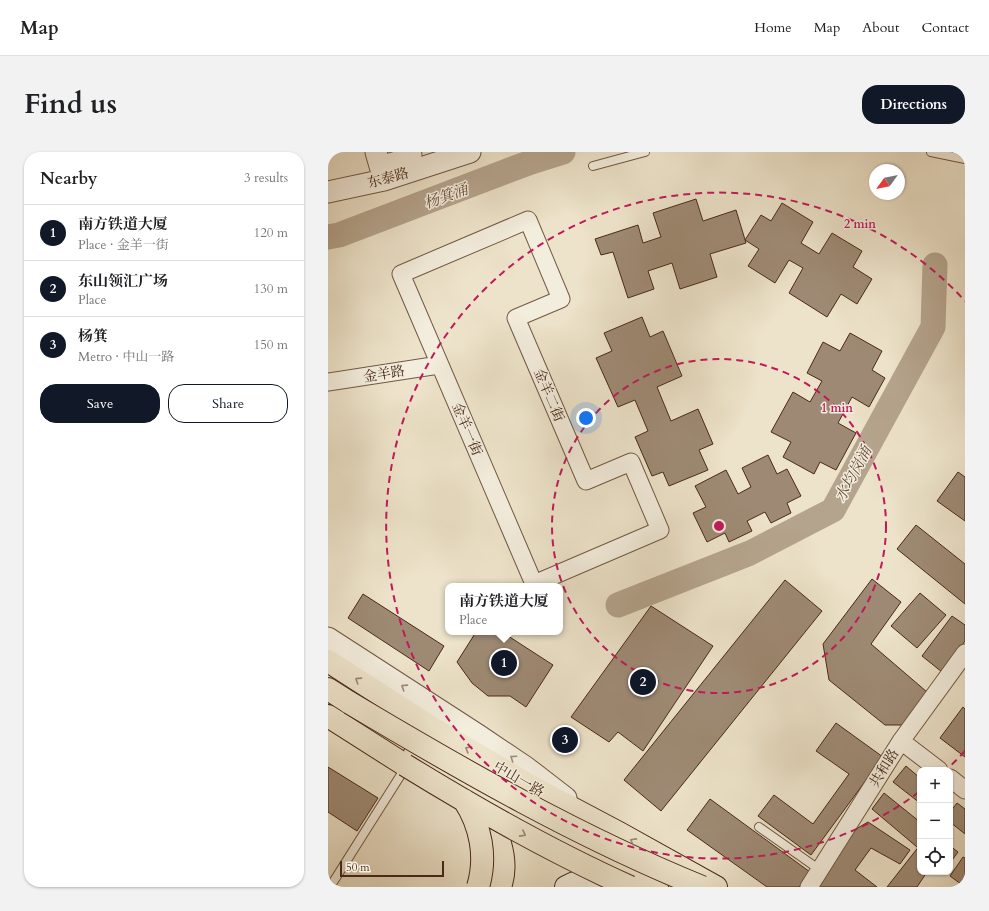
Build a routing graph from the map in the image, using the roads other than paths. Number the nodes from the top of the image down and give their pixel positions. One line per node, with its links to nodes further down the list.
1 (470, 152): 6 (street, 东泰路)
2 (645, 152): 7 (lane)
3 (931, 152): 5 (lane)
4 (417, 153): 6 (street)
5 (965, 158)
6 (380, 166): 8 (street, 东泰路)
7 (593, 166)
8 (328, 192)
9 (528, 220): 10 (street, 金羊一街); 12 (street, 金羊二街)
10 (440, 365): 11 (street, 金羊路); 13 (street, 金羊一街)
11 (328, 382)
12 (660, 530): 14 (street, 金羊一街)
13 (534, 583)
14 (536, 583)
15 (328, 638): 29 (street, one-way to 15)
16 (965, 654): 23 (street, 共和路)
17 (328, 661): 29 (main road, 中山一路, one-way to 17)
18 (328, 689): 20 (main road)
19 (328, 698): 27 (main road)
20 (350, 703): 35 (main road, bridge); 41 (main road, bridge)
21 (328, 716): 38 (main road, one-way to 38, bridge)
22 (328, 726): 25 (street)
23 (901, 741): 24 (street); 32 (street, 共和路)
24 (935, 767)
25 (402, 773): 31 (street); 34 (lane)
26 (953, 780): 28 (street)
27 (460, 781): 31 (main road); 33 (main road)
28 (965, 790)
29 (588, 817): 33 (main road); 42 (main road, 中山一路, one-way to 29)
30 (759, 826): 32 (lane)
31 (504, 859): 36 (main road)
32 (820, 870): 43 (street, 共和路)
33 (595, 874): 37 (main road); 39 (main road); 40 (main road)
34 (330, 887)
35 (478, 887)
36 (500, 887)
37 (566, 887)
38 (630, 887)
39 (641, 887)
40 (657, 887)
41 (702, 887)
42 (716, 887)
43 (809, 887)

